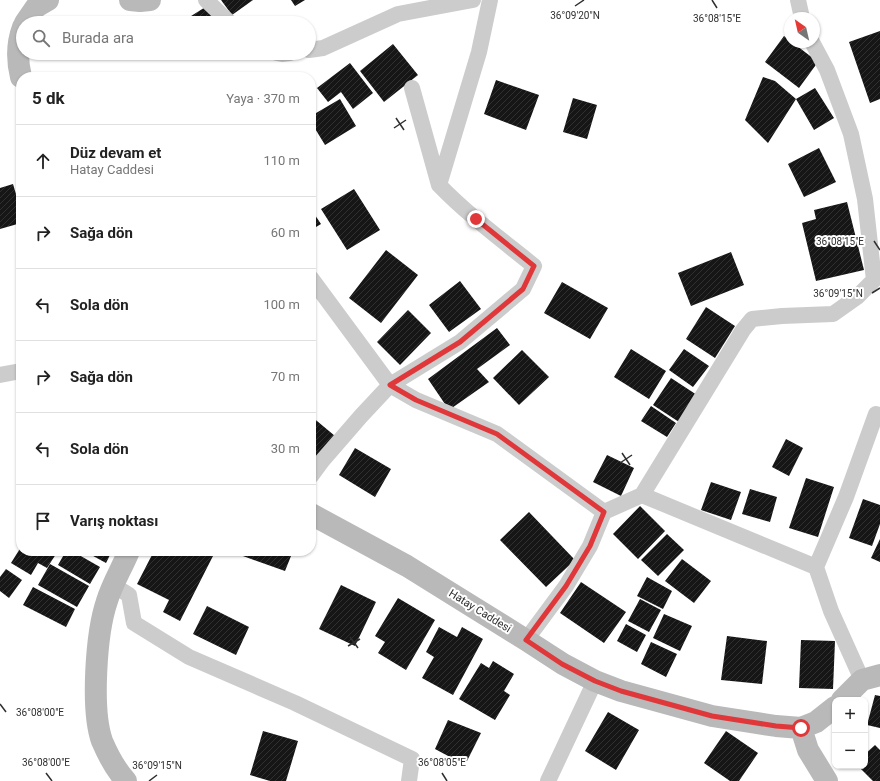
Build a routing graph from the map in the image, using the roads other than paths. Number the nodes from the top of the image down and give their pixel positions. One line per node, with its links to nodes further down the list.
1 (48, 0): 9 (street)
2 (130, 0): 3 (street)
3 (150, 0)
4 (206, 0): 10 (street)
5 (473, 0): 12 (street)
6 (490, 0): 16 (street)
7 (798, 0): 8 (street)
8 (801, 12)
9 (30, 16)
10 (223, 16)
11 (815, 48): 23 (street)
12 (316, 49)
13 (19, 60): 14 (street)
14 (20, 72)
15 (412, 88): 16 (street)
16 (439, 185): 20 (street)
17 (316, 285): 20 (street)
18 (16, 372): 19 (street)
19 (0, 375)
20 (390, 385): 22 (street); 24 (street)
21 (876, 414): 27 (street)
22 (316, 469)
23 (642, 495): 24 (street); 27 (street)
24 (604, 512): 29 (street)
25 (316, 517): 29 (street, Hatay Caddesi)
26 (128, 556): 28 (street)
27 (816, 567): 30 (street)
28 (113, 585): 35 (street); 36 (street)
29 (526, 640): 31 (street, Hatay Caddesi)
30 (871, 677): 32 (street)
31 (595, 681): 34 (street, Hatay Caddesi); 37 (street)
32 (846, 697)
33 (832, 709): 34 (street, Hatay Caddesi)
34 (801, 728): 38 (street)
35 (126, 781)
36 (409, 781)
37 (548, 781)
38 (827, 781)

